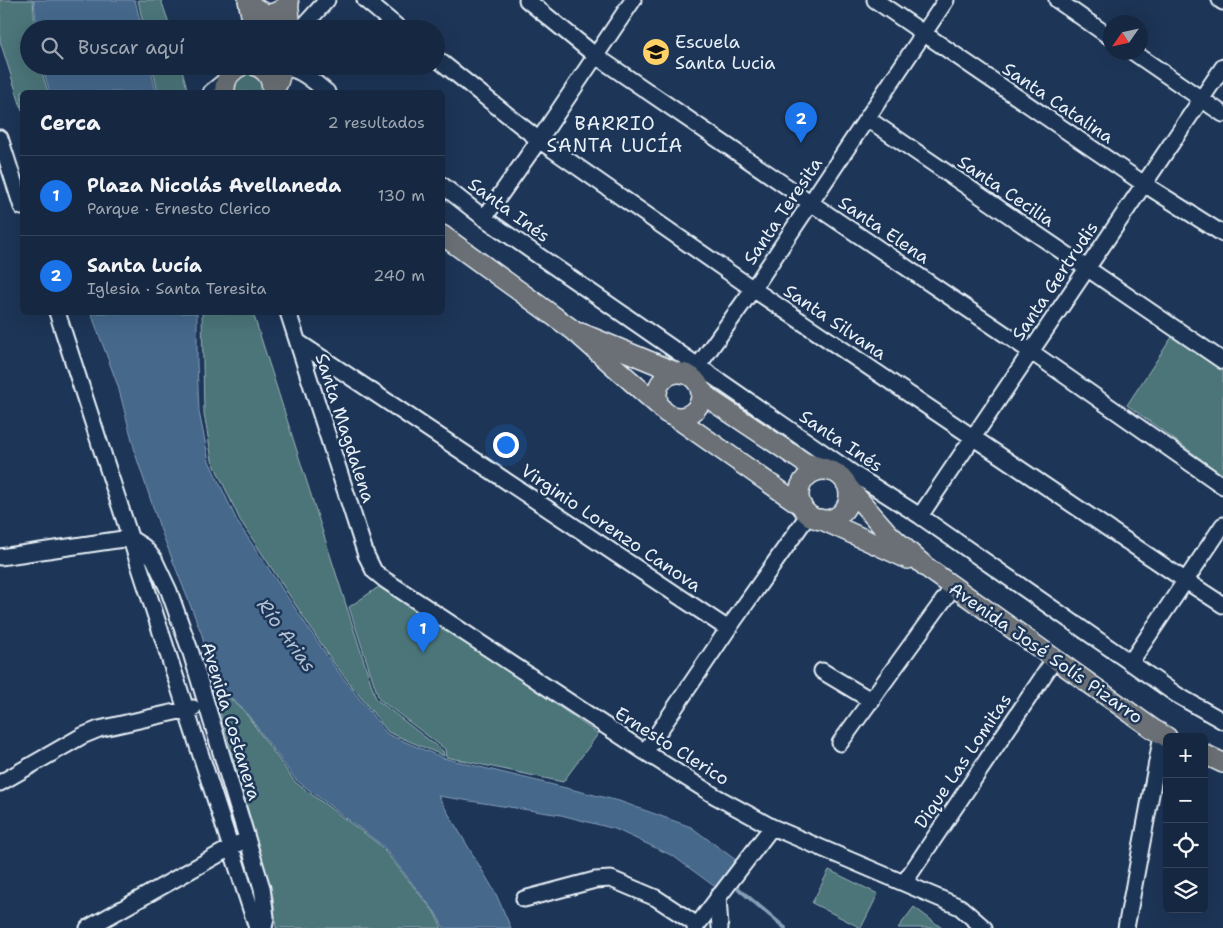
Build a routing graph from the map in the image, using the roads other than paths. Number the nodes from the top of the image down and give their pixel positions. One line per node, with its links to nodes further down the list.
1 (327, 0): 12 (street)
2 (365, 0): 13 (street)
3 (527, 0): 16 (street, Santa Elena)
4 (633, 0): 16 (street)
5 (875, 0): 15 (street, Santa Catalina)
6 (946, 0): 15 (street, Santa Teresita)
7 (1057, 0): 14 (street)
8 (249, 2): 9 (main road); 10 (main road)
9 (288, 2): 11 (main road)
10 (252, 20)
11 (290, 20)
12 (309, 20)
13 (389, 20)
14 (1103, 32)
15 (924, 34): 26 (street, Santa Teresita); 30 (street, Santa Catalina)
16 (596, 56): 28 (street); 33 (street, Santa Elena)
17 (1144, 60): 24 (street)
18 (445, 65): 28 (street, Santa Silvana)
19 (1223, 67): 24 (street, Santa Gertrudis)
20 (232, 75): 22 (street)
21 (303, 75): 23 (street)
22 (213, 90)
23 (324, 90)
24 (1202, 100): 25 (street); 30 (street, Santa Gertrudis)
25 (1223, 114)
26 (868, 119): 33 (street, Santa Teresita); 37 (street, Santa Cecilia)
27 (0, 138): 29 (street)
28 (539, 140): 34 (street); 38 (street, Santa Silvana)
29 (10, 165): 32 (street)
30 (1144, 184): 35 (street, Santa Catalina); 37 (street, Santa Gertrudis)
31 (445, 186): 34 (street, Santa Inés)
32 (20, 200)
33 (811, 203): 38 (street, Santa Teresita); 43 (street, Santa Elena)
34 (484, 218): 45 (street, Santa Inés)
35 (1223, 234)
36 (445, 238): 41 (main road, Avenida José Solís Pizarro)
37 (1087, 268): 43 (street, Santa Gertrudis); 44 (street, Santa Cecilia)
38 (753, 289): 45 (street, Santa Teresita); 48 (street, Santa Silvana)
39 (58, 315): 54 (street)
40 (289, 315): 42 (street, Santa Magdalena)
41 (573, 330): 45 (main road, Avenida José Solís Pizarro); 46 (main road, Avenida José Solís Pizarro)
42 (298, 342): 55 (street, Santa Magdalena); 61 (street, Virginio Lorenzo Canova)
43 (1030, 351): 48 (street, Santa Gertrudis); 50 (street, Santa Elena)
44 (1223, 361)
45 (693, 378): 46 (main road); 47 (main road); 49 (main road, Avenida José Solís Pizarro)
46 (660, 406): 47 (main road, Avenida José Solís Pizarro)
47 (675, 417): 51 (main road, Avenida José Solís Pizarro)
48 (972, 437): 52 (street, Santa Gertrudis); 58 (street, Santa Silvana)
49 (839, 472): 51 (main road); 51 (main road); 52 (street, Santa Inés); 57 (main road, Avenida José Solís Pizarro)
50 (1223, 486)
51 (810, 513): 57 (main road, Avenida José Solís Pizarro); 61 (street)
52 (920, 516): 63 (street, Santa Inés)
53 (1223, 525): 58 (street)
54 (130, 538): 56 (street); 66 (street, Avenida Costanera); 67 (street)
55 (366, 555): 72 (street, Ernesto Clerico)
56 (0, 557)
57 (926, 567): 59 (main road, Avenida José Solís Pizarro)
58 (1186, 581): 60 (street, Santa Silvana); 63 (street)
59 (952, 587): 62 (main road, Avenida José Solís Pizarro); 65 (street)
60 (1223, 604)
61 (728, 629): 72 (street)
62 (1054, 660): 69 (main road, Avenida José Solís Pizarro); 79 (street, Dique Las Lomitas)
63 (1130, 663): 68 (street, Santa Inés)
64 (822, 671): 65 (street)
65 (872, 701): 70 (street)
66 (207, 706): 67 (street); 77 (street, Avenida Costanera)
67 (185, 709): 75 (street); 78 (street)
68 (1223, 720)
69 (1163, 735)
70 (840, 744)
71 (1163, 746): 88 (street)
72 (645, 752): 76 (street, Ernesto Clerico)
73 (1208, 756): 74 (main road)
74 (1223, 763)
75 (0, 783)
76 (772, 827): 79 (street, Ernesto Clerico); 80 (street)
77 (247, 839): 78 (street); 85 (street, Avenida Costanera)
78 (231, 846): 83 (street); 84 (street)
79 (904, 883): 87 (street, Ernesto Clerico)
80 (721, 892): 82 (street); 86 (street)
81 (524, 899): 82 (street)
82 (696, 926)
83 (88, 928)
84 (257, 928)
85 (264, 928)
86 (720, 928)
87 (984, 928)
88 (1126, 928)

